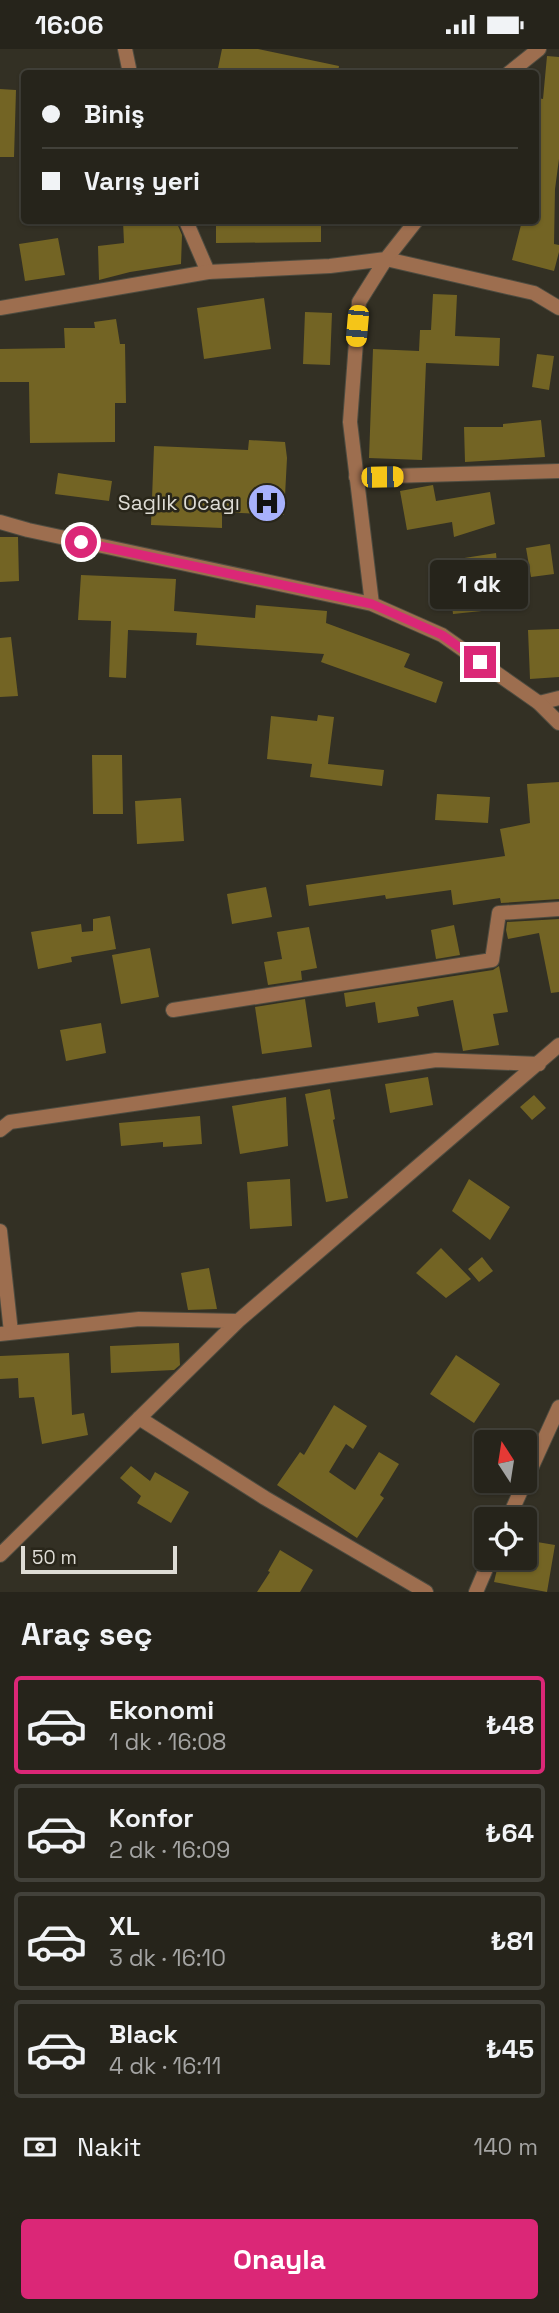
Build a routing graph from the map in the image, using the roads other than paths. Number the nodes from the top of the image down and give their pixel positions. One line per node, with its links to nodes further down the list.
1 (125, 49): 3 (street)
2 (535, 51): 4 (street)
3 (129, 70)
4 (513, 70)
5 (187, 224): 8 (street)
6 (414, 224): 7 (street)
7 (386, 259): 8 (street); 10 (street); 12 (street)
8 (208, 272): 9 (street)
9 (0, 308)
10 (559, 308)
11 (559, 471): 12 (street)
12 (356, 477): 14 (street)
13 (0, 522): 14 (street)
14 (372, 604): 16 (street)
15 (559, 698): 16 (street)
16 (538, 703): 17 (street)
17 (559, 723)
18 (559, 909): 19 (street)
19 (173, 1010)
20 (559, 1045): 21 (street)
21 (539, 1064): 22 (street); 24 (street)
22 (0, 1130)
23 (0, 1231): 25 (street)
24 (238, 1321): 25 (street); 27 (street)
25 (6, 1333)
26 (559, 1407): 28 (street)
27 (139, 1418): 29 (street); 31 (street)
28 (513, 1507)
29 (0, 1555)
30 (485, 1570): 32 (street)
31 (426, 1592)
32 (476, 1592)

